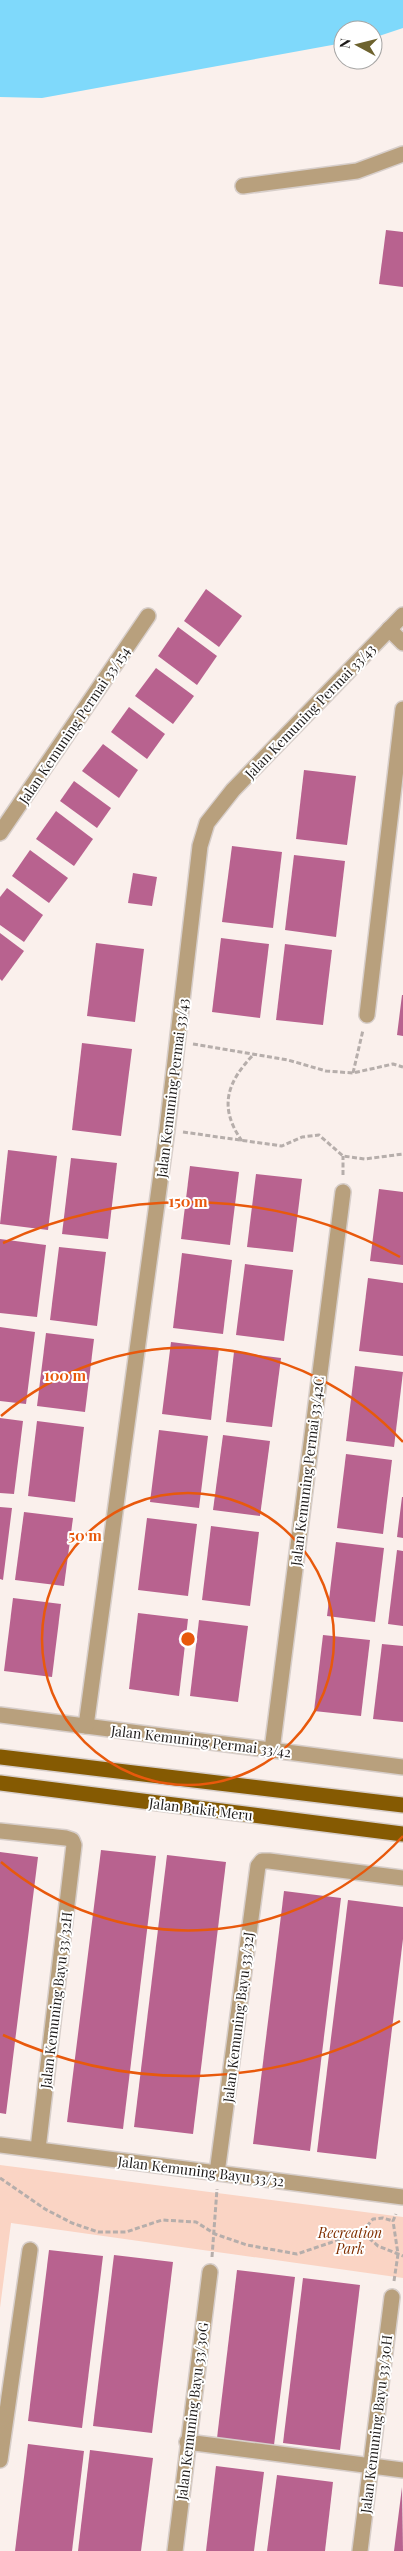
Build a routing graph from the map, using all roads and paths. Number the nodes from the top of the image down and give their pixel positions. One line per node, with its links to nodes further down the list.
1 (403, 154): 2 (street)
2 (243, 186)
3 (403, 615): 5 (street, Jalan Kemuning Permai 33/43)
4 (148, 616): 8 (street, Jalan Kemuning Permai 33/154)
5 (389, 629): 6 (street); 10 (street, Jalan Kemuning Permai 33/43)
6 (403, 643)
7 (403, 709): 9 (street)
8 (0, 833)
9 (367, 1015): 13 (path)
10 (178, 1041): 11 (path); 14 (street, Jalan Kemuning Permai 33/43)
11 (254, 1054): 13 (path); 15 (path)
12 (403, 1067): 13 (path)
13 (353, 1073)
14 (167, 1130): 15 (path); 19 (street, Jalan Kemuning Permai 33/43)
15 (243, 1141): 16 (path)
16 (403, 1154)
17 (343, 1192): 20 (street, Jalan Kemuning Permai 33/42C)
18 (0, 1715): 19 (street, Jalan Kemuning Permai 33/42)
19 (86, 1726): 20 (street, Jalan Kemuning Permai 33/42)
20 (272, 1750): 22 (street, Jalan Kemuning Permai 33/42)
21 (0, 1756): 24 (main road, Jalan Bukit Meru)
22 (403, 1767)
23 (0, 1783): 26 (main road, Jalan Bukit Meru)
24 (403, 1805)
25 (0, 1831): 29 (street, Jalan Kemuning Bayu 33/32H)
26 (403, 1834)
27 (403, 1878): 30 (street, Jalan Kemuning Bayu 33/32J)
28 (0, 2145): 29 (street, Jalan Kemuning Bayu 33/32)
29 (38, 2149): 30 (street, Jalan Kemuning Bayu 33/32)
30 (217, 2173): 32 (street, Jalan Kemuning Bayu 33/32); 34 (path)
31 (0, 2178): 34 (path)
32 (403, 2197)
33 (362, 2232): 34 (path); 36 (path); 36 (path)
34 (215, 2234): 38 (path)
35 (30, 2250): 41 (street)
36 (398, 2254): 37 (path); 39 (path)
37 (403, 2256)
38 (210, 2272): 40 (street, Jalan Kemuning Bayu 33/30G)
39 (392, 2297): 42 (street, Jalan Kemuning Bayu 33/30H)
40 (188, 2442): 42 (street); 44 (street, Jalan Kemuning Bayu 33/30G)
41 (0, 2460)
42 (370, 2466): 43 (street); 45 (street, Jalan Kemuning Bayu 33/30H)
43 (403, 2470)
44 (175, 2551)
45 (360, 2551)

